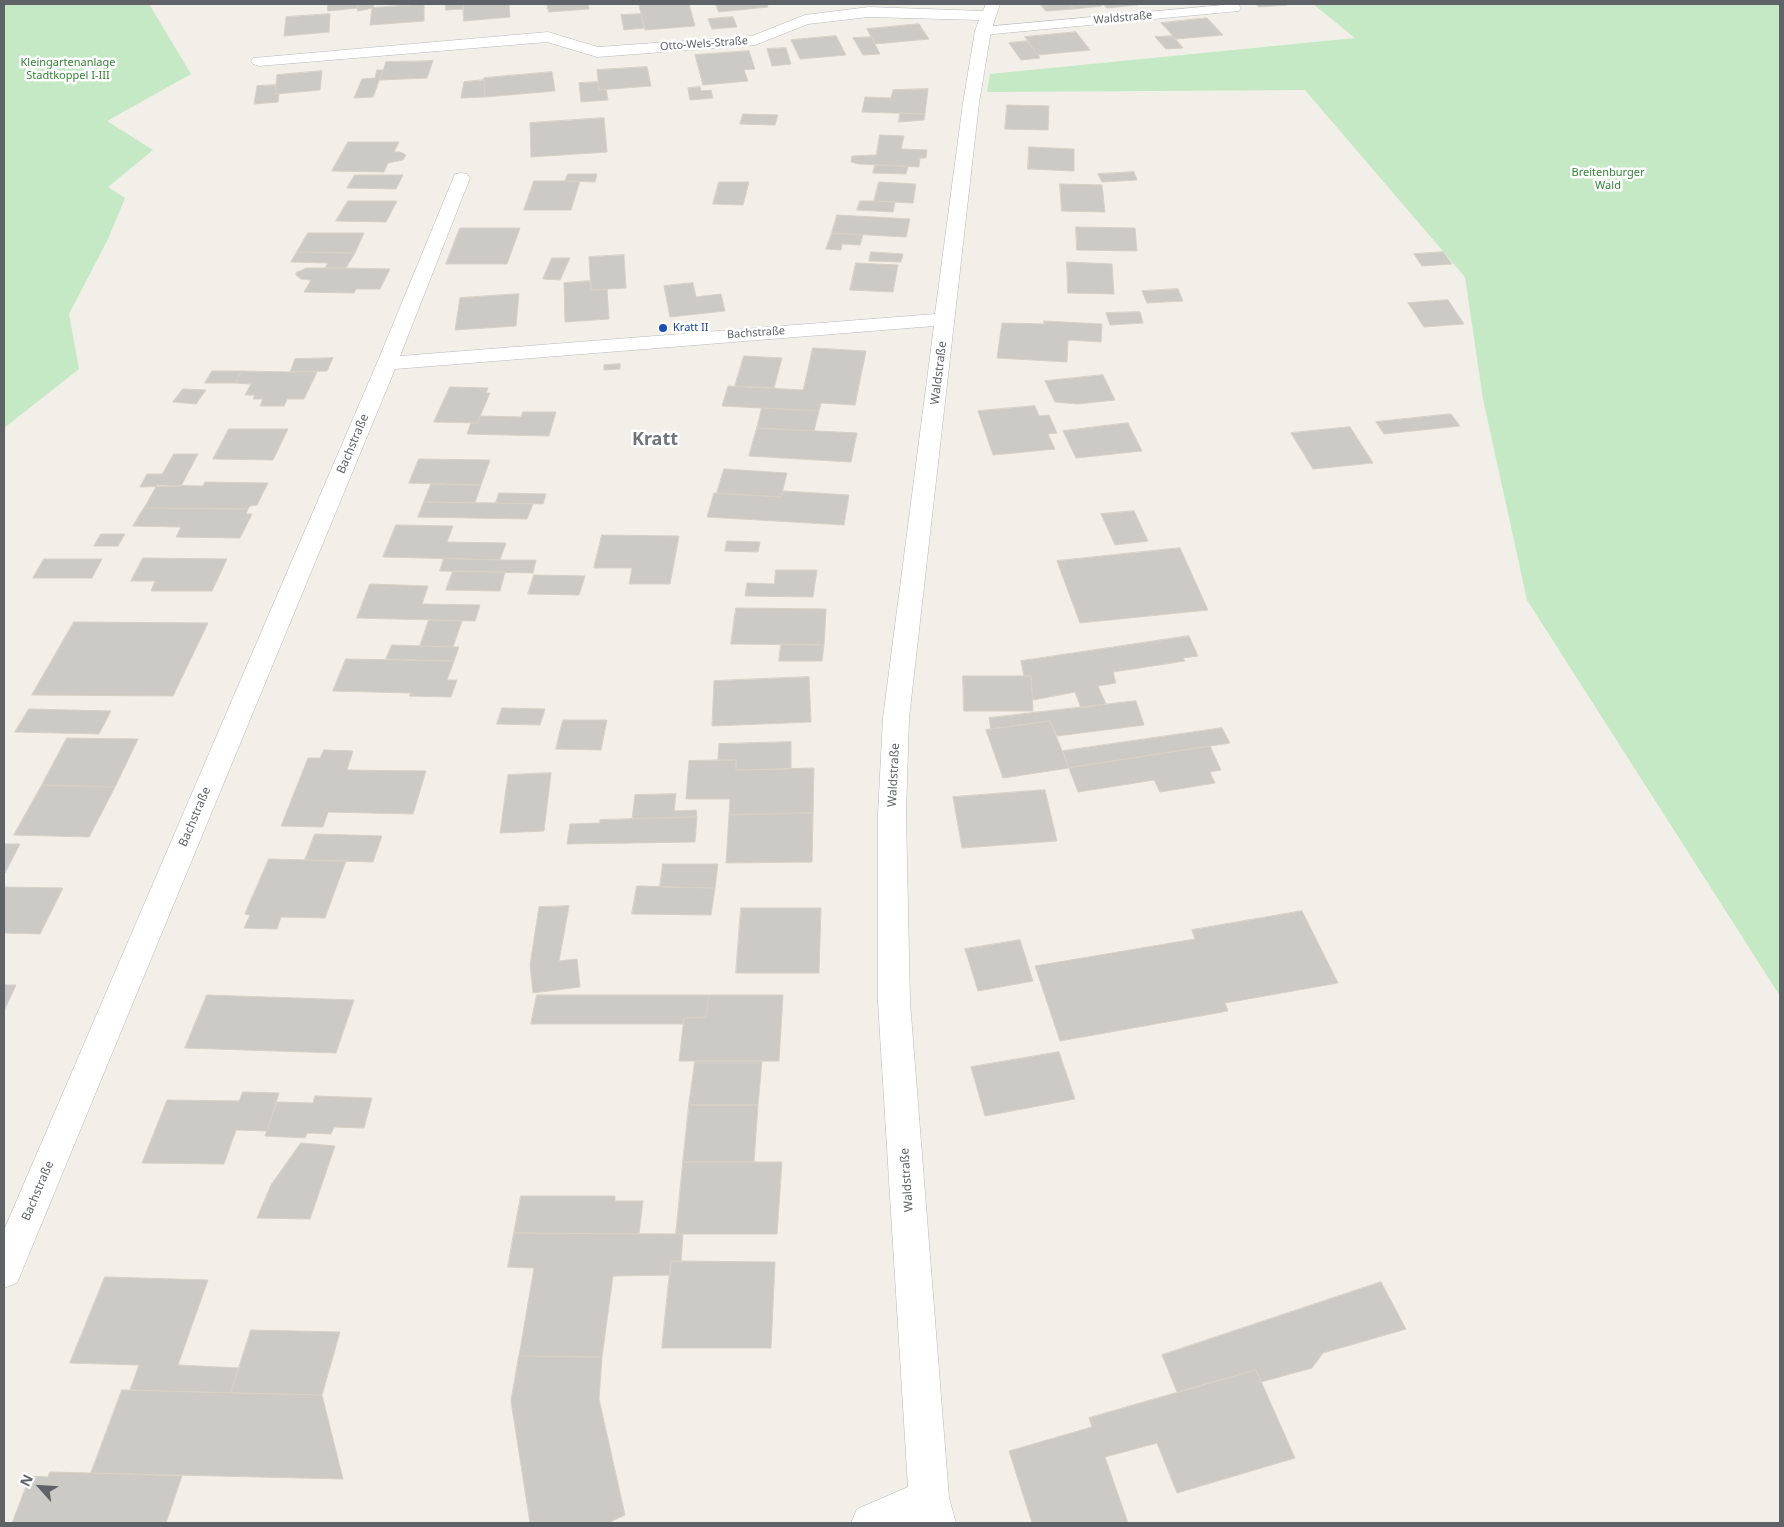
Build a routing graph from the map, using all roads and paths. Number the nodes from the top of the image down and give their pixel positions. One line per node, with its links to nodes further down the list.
1 (1234, 8): 2 (lane, Waldstraße)
2 (988, 17): 4 (street, Otto-Wels-Straße); 9 (street, Waldstraße)
3 (444, 47): 4 (street, Otto-Wels-Straße); 6 (street, Otto-Wels-Straße); 7 (street, Otto-Wels-Straße)
4 (597, 52): 5 (street, Otto-Wels-Straße)
5 (558, 56)
6 (481, 58)
7 (259, 61)
8 (461, 178): 10 (street, Bachstraße)
9 (946, 319): 10 (street, Bachstraße); 12 (street, Waldstraße)
10 (387, 363): 11 (street, Bachstraße)
11 (4, 1272)
12 (932, 1511): 13 (street)
13 (871, 1523)

